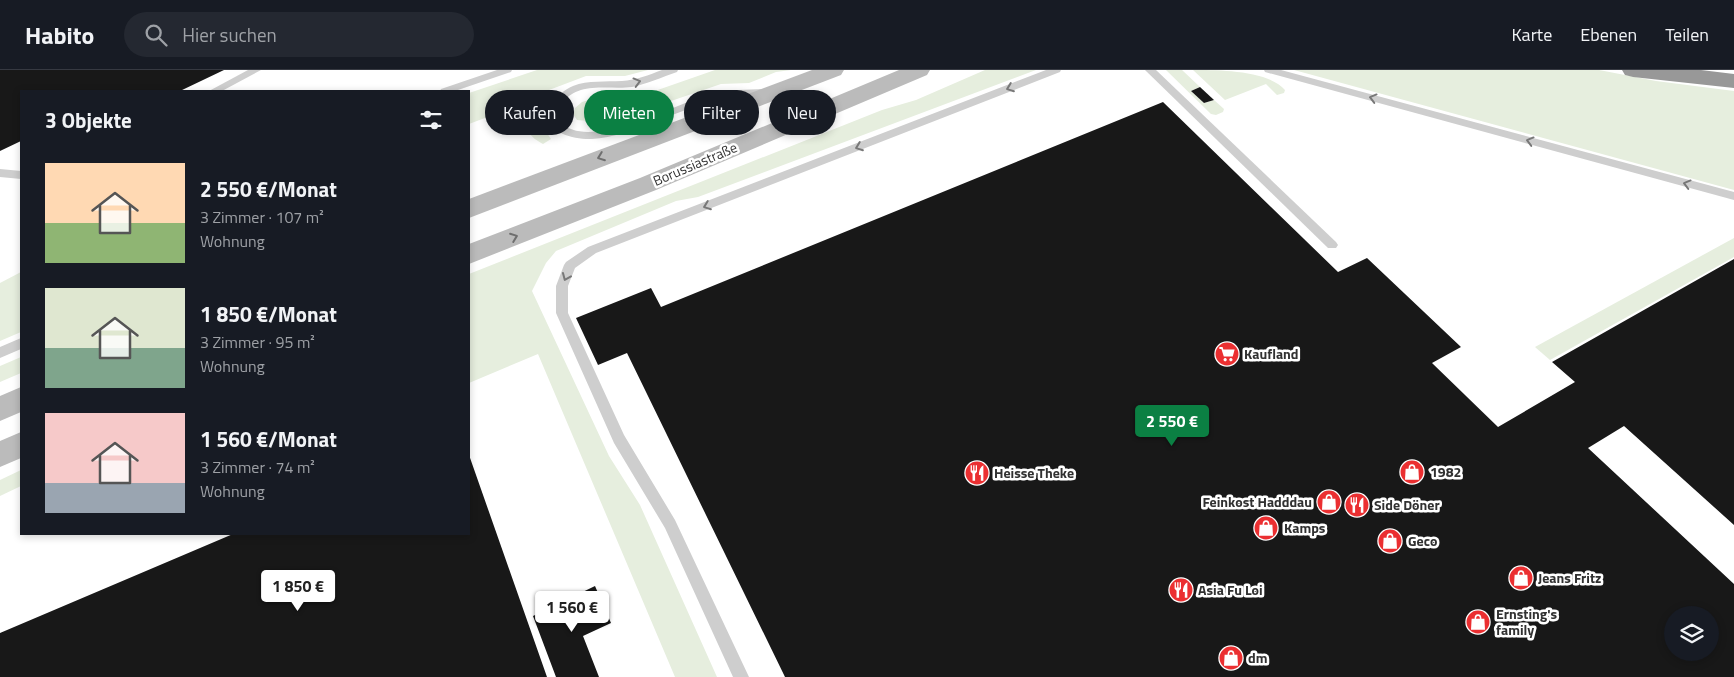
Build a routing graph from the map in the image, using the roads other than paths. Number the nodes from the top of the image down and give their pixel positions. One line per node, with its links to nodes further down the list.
1 (256, 70): 13 (lane)
2 (507, 70): 14 (lane)
3 (673, 70): 16 (lane, one-way to 3)
4 (833, 70): 15 (main road)
5 (919, 70): 23 (main road, Borussiastraße, one-way to 5)
6 (1056, 70): 30 (lane, one-way to 30)
7 (1150, 70): 22 (lane)
8 (1269, 70): 20 (lane, one-way to 8)
9 (1633, 70): 12 (highway)
10 (1708, 70): 11 (highway)
11 (1734, 72)
12 (1734, 81)
13 (216, 90)
14 (448, 90)
15 (782, 90)
16 (769, 91)
17 (769, 95): 21 (main road, one-way to 21)
18 (0, 173): 19 (lane)
19 (20, 175)
20 (1734, 196)
21 (470, 209)
22 (1332, 245)
23 (470, 254)
24 (20, 343): 25 (lane)
25 (0, 353)
26 (20, 399): 27 (main road)
27 (0, 409)
28 (20, 445): 29 (main road)
29 (0, 454)
30 (742, 677)

